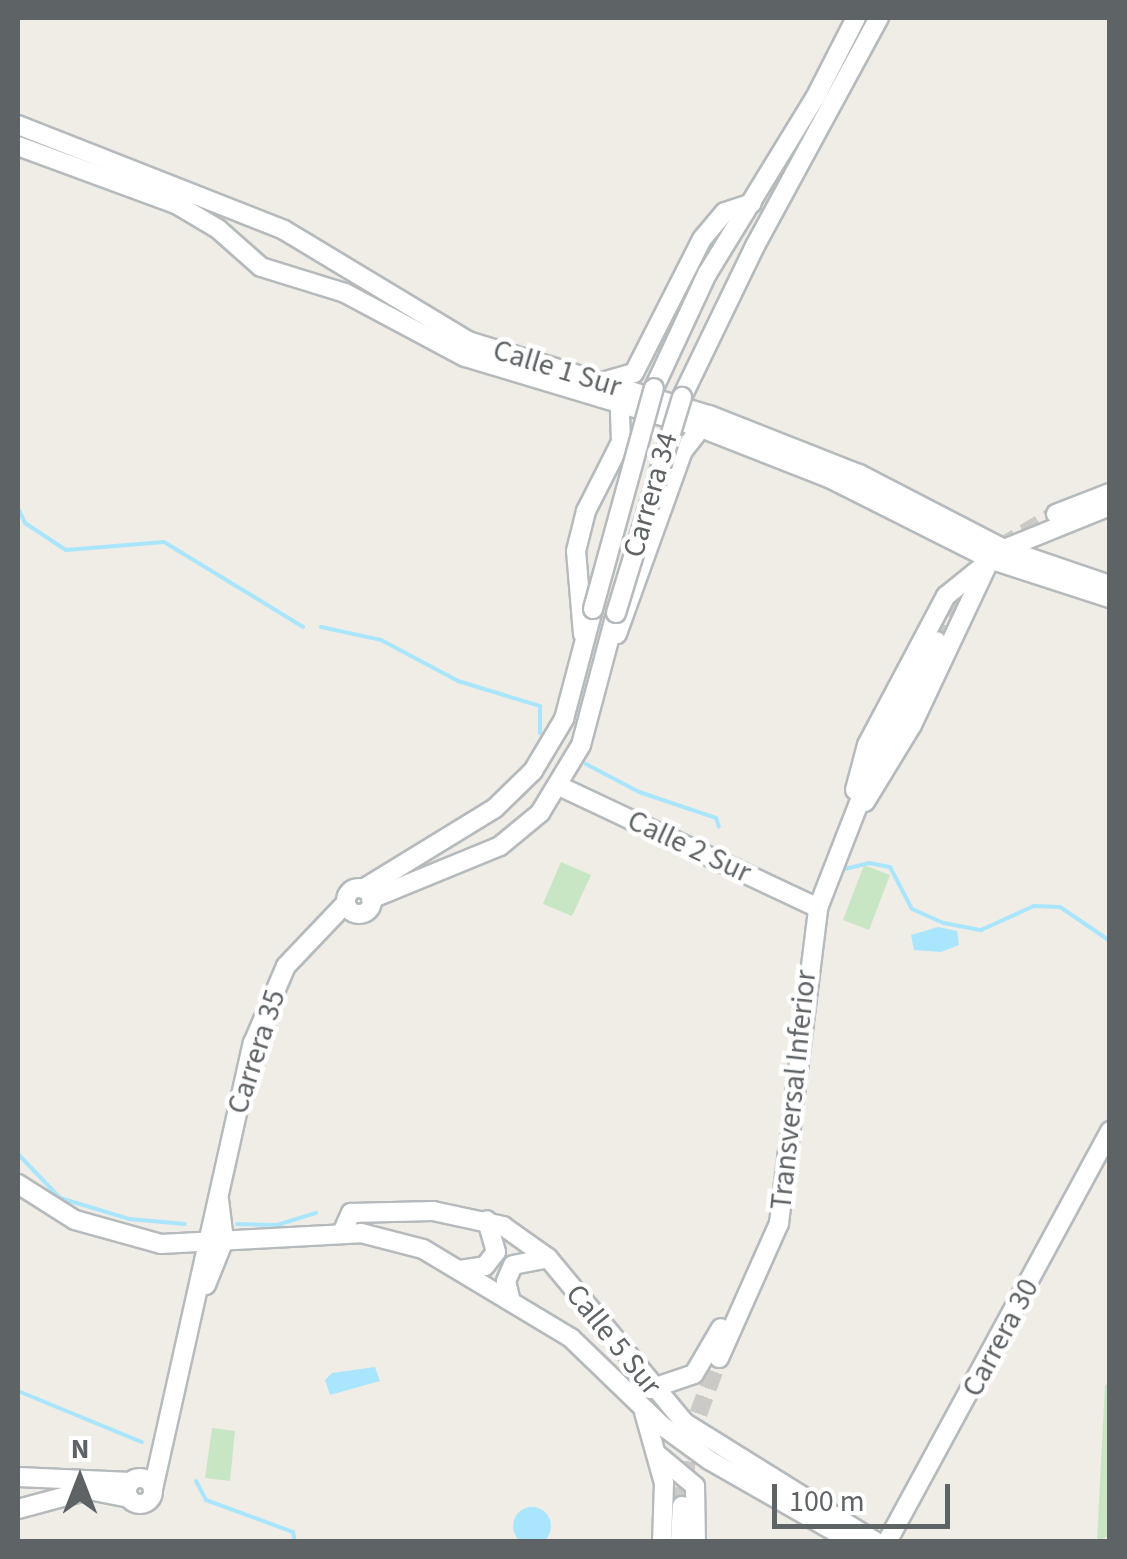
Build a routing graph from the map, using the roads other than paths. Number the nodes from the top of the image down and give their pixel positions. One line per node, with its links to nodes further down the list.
1 (856, 18): 5 (street, Carrera 34)
2 (879, 18): 21 (street, Carrera 34, bridge)
3 (18, 126): 6 (street, Calle 1 Sur)
4 (18, 146): 7 (street, Calle 1 Sur)
5 (752, 203): 8 (street); 20 (street, Carrera 34, bridge)
6 (284, 230): 7 (street); 8 (street, Calle 1 Sur)
7 (261, 267): 9 (street, Calle 1 Sur)
8 (601, 382): 16 (street, Calle 1 Sur)
9 (620, 404): 10 (street, Calle 1 Sur); 11 (street)
10 (701, 428): 12 (street); 16 (street, Calle 1 Sur)
11 (620, 445): 12 (street); 20 (street)
12 (683, 450): 21 (street)
13 (1110, 493): 15 (street)
14 (1110, 506): 16 (street)
15 (1056, 514)
16 (998, 555): 17 (street, Calle 1 Sur); 18 (street, Calle 1 Sur); 23 (street, Transversal Inferior); 23 (street)
17 (1110, 584)
18 (1110, 598)
19 (938, 641): 23 (street, Transversal Inferior)
20 (584, 644): 24 (street, Carrera 34)
21 (606, 652): 22 (street, Carrera 34)
22 (559, 786): 24 (street, Carrera 34); 25 (street, Calle 2 Sur)
23 (853, 816): 25 (street, Transversal Inferior)
24 (367, 894): 31 (street, Carrera 35)
25 (818, 908): 28 (street, Transversal Inferior)
26 (1110, 1131): 47 (street, Carrera 30)
27 (18, 1184): 31 (street, Calle 5 Sur)
28 (786, 1192): 35 (street, Transversal Inferior); 36 (street)
29 (487, 1220): 30 (street, Calle 5 Sur); 32 (street, Calle 5 Sur); 33 (street)
30 (342, 1233): 31 (street, Calle 5 Sur); 33 (street, Calle 5 Sur)
31 (214, 1240): 39 (street, Carrera 35)
32 (548, 1258): 34 (street); 36 (street, Calle 5 Sur)
33 (460, 1270): 34 (street, Calle 5 Sur)
34 (510, 1298): 36 (street, Calle 5 Sur)
35 (719, 1358)
36 (646, 1398): 37 (street); 45 (street, Calle 5 Sur); 46 (street, Calle 5 Sur)
37 (658, 1456): 42 (street); 44 (street)
38 (18, 1477): 39 (street)
39 (138, 1487): 41 (street)
40 (682, 1506): 43 (street)
41 (18, 1508)
42 (662, 1542)
43 (680, 1542)
44 (696, 1542)
45 (854, 1542)
46 (876, 1542)
47 (887, 1542)

